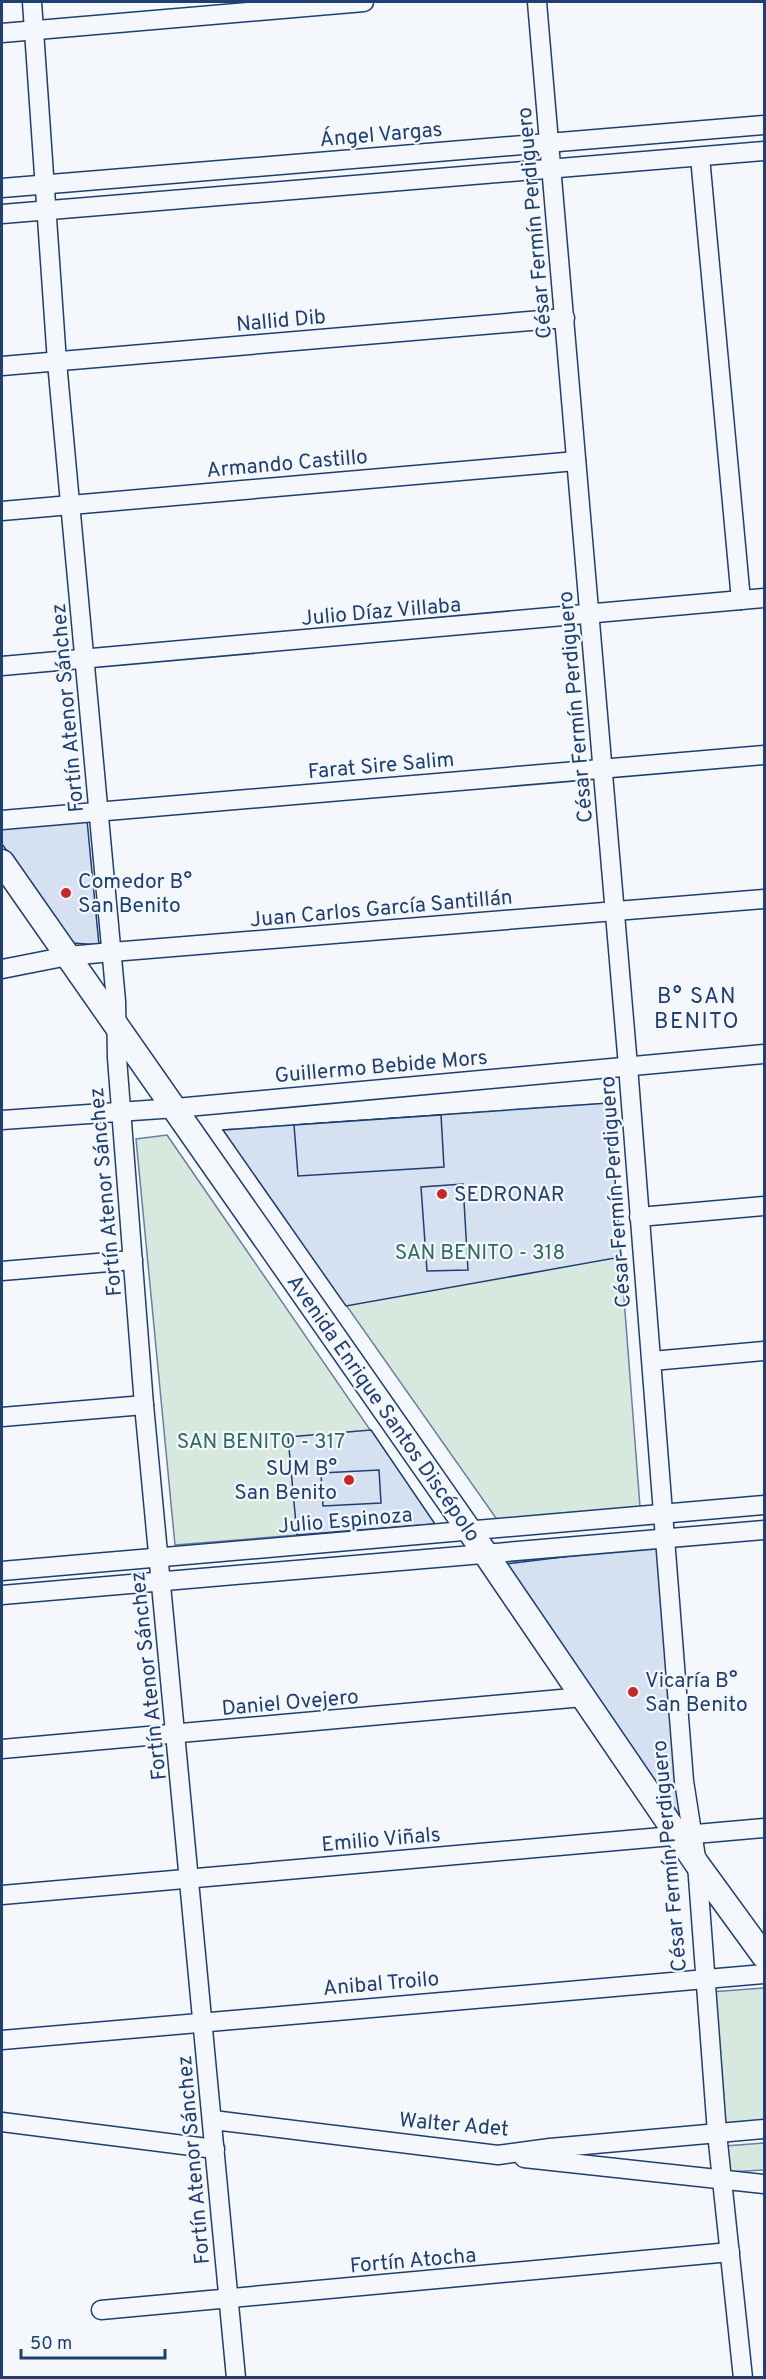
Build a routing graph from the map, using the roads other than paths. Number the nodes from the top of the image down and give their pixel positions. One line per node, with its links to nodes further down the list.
1 (32, 2): 4 (street, Fortín Atenor Sánchez)
2 (364, 2): 4 (street)
3 (537, 2): 7 (street, César Fermín Perdiguero)
4 (34, 30): 5 (street); 11 (street, Fortín Atenor Sánchez)
5 (2, 33)
6 (765, 125): 7 (street, Ángel Vargas)
7 (549, 143): 10 (street, César Fermín Perdiguero); 11 (street, Ángel Vargas)
8 (765, 151): 9 (street)
9 (700, 157): 10 (street); 22 (street)
10 (552, 168): 13 (street); 15 (street, César Fermín Perdiguero)
11 (47, 184): 12 (street, Ángel Vargas); 13 (street, Fortín Atenor Sánchez)
12 (2, 188)
13 (46, 210): 14 (street); 16 (street, Fortín Atenor Sánchez)
14 (2, 214)
15 (565, 318): 16 (street, Nallid Dib); 18 (street, César Fermín Perdiguero)
16 (57, 362): 17 (street, Nallid Dib); 19 (street, Fortín Atenor Sánchez)
17 (2, 366)
18 (576, 461): 19 (street, Armando Castillo); 23 (street, César Fermín Perdiguero)
19 (70, 505): 20 (street, Armando Castillo); 24 (street, Fortín Atenor Sánchez)
20 (2, 511)
21 (765, 598): 22 (street, Julio Díaz Villaba)
22 (741, 600): 23 (street, Julio Díaz Villaba)
23 (591, 616): 24 (street, Julio Díaz Villaba); 27 (street, César Fermín Perdiguero)
24 (86, 658): 25 (street, Julio Díaz Villaba); 28 (street, Fortín Atenor Sánchez)
25 (2, 666)
26 (765, 754): 27 (street, Farat Sire Salim)
27 (603, 769): 28 (street, Farat Sire Salim); 32 (street, César Fermín Perdiguero)
28 (99, 812): 29 (street, Farat Sire Salim); 33 (street, Fortín Atenor Sánchez)
29 (2, 820)
30 (2, 862): 34 (main road, Avenida Enrique Santos Discépolo)
31 (765, 899): 32 (street, Juan Carlos García Santillán)
32 (614, 912): 33 (street, Juan Carlos García Santillán); 38 (street, César Fermín Perdiguero)
33 (112, 952): 34 (street, Juan Carlos García Santillán); 36 (street, Fortín Atenor Sánchez)
34 (68, 956): 35 (street, Juan Carlos García Santillán); 36 (main road, Avenida Enrique Santos Discépolo)
35 (6, 972)
36 (116, 1024): 39 (main road, Avenida Enrique Santos Discépolo); 40 (street, Fortín Atenor Sánchez)
37 (765, 1054): 38 (street, Guillermo Bebide Mors)
38 (628, 1066): 39 (street, Guillermo Bebide Mors); 43 (street, César Fermín Perdiguero)
39 (176, 1108): 40 (street, Guillermo Bebide Mors); 53 (main road, Avenida Enrique Santos Discépolo)
40 (122, 1111): 41 (street, Guillermo Bebide Mors); 44 (street, Fortín Atenor Sánchez)
41 (2, 1120)
42 (765, 1206): 43 (street)
43 (639, 1217): 47 (street, César Fermín Perdiguero)
44 (133, 1260): 45 (street); 48 (street, Fortín Atenor Sánchez)
45 (2, 1272)
46 (765, 1351): 47 (street)
47 (652, 1361): 51 (street, César Fermín Perdiguero)
48 (144, 1405): 49 (street); 56 (street, Fortín Atenor Sánchez)
49 (2, 1417)
50 (765, 1504): 51 (street, Julio Espinoza)
51 (664, 1513): 53 (street, Julio Espinoza); 54 (street, César Fermín Perdiguero)
52 (765, 1530): 54 (street)
53 (470, 1532): 55 (main road, Avenida Enrique Santos Discépolo); 56 (street, Julio Espinoza)
54 (666, 1538): 55 (street); 64 (street, César Fermín Perdiguero)
55 (485, 1553): 58 (street); 60 (main road, Avenida Enrique Santos Discépolo)
56 (159, 1558): 57 (street, Julio Espinoza); 58 (street, Fortín Atenor Sánchez)
57 (2, 1571)
58 (161, 1583): 59 (street); 61 (street, Fortín Atenor Sánchez)
59 (2, 1595)
60 (583, 1697): 61 (street, Daniel Ovejero); 64 (main road, Avenida Enrique Santos Discépolo)
61 (177, 1735): 62 (street, Daniel Ovejero); 66 (street, Fortín Atenor Sánchez)
62 (2, 1749)
63 (765, 1828): 64 (street, Emilio Viñals)
64 (684, 1833): 65 (main road, Avenida Enrique Santos Discépolo); 66 (street, Emilio Viñals)
65 (697, 1864): 68 (main road, Avenida Enrique Santos Discépolo); 70 (street, César Fermín Perdiguero)
66 (188, 1879): 67 (street, Emilio Viñals); 71 (street, Fortín Atenor Sánchez)
67 (2, 1895)
68 (765, 1956)
69 (765, 1974): 70 (street, Anibal Troilo)
70 (703, 1979): 71 (street, Anibal Troilo); 76 (street, César Fermín Perdiguero)
71 (202, 2021): 72 (street, Anibal Troilo); 73 (street, Fortín Atenor Sánchez)
72 (2, 2040)
73 (213, 2120): 77 (street, Fortín Atenor Sánchez); 78 (street, Walter Adet)
74 (2, 2122): 77 (street)
75 (765, 2129): 76 (street, Walter Adet)
76 (717, 2133): 78 (street, Walter Adet); 79 (street, César Fermín Perdiguero)
77 (215, 2149): 82 (street, Fortín Atenor Sánchez)
78 (498, 2155): 79 (street)
79 (722, 2181): 80 (street); 81 (street, César Fermín Perdiguero)
80 (765, 2184)
81 (730, 2252): 82 (street, Fortín Atocha); 85 (street, César Fermín Perdiguero)
82 (229, 2299): 83 (street, Fortín Atocha); 84 (street, Fortín Atenor Sánchez)
83 (100, 2310)
84 (236, 2378)
85 (743, 2378)

